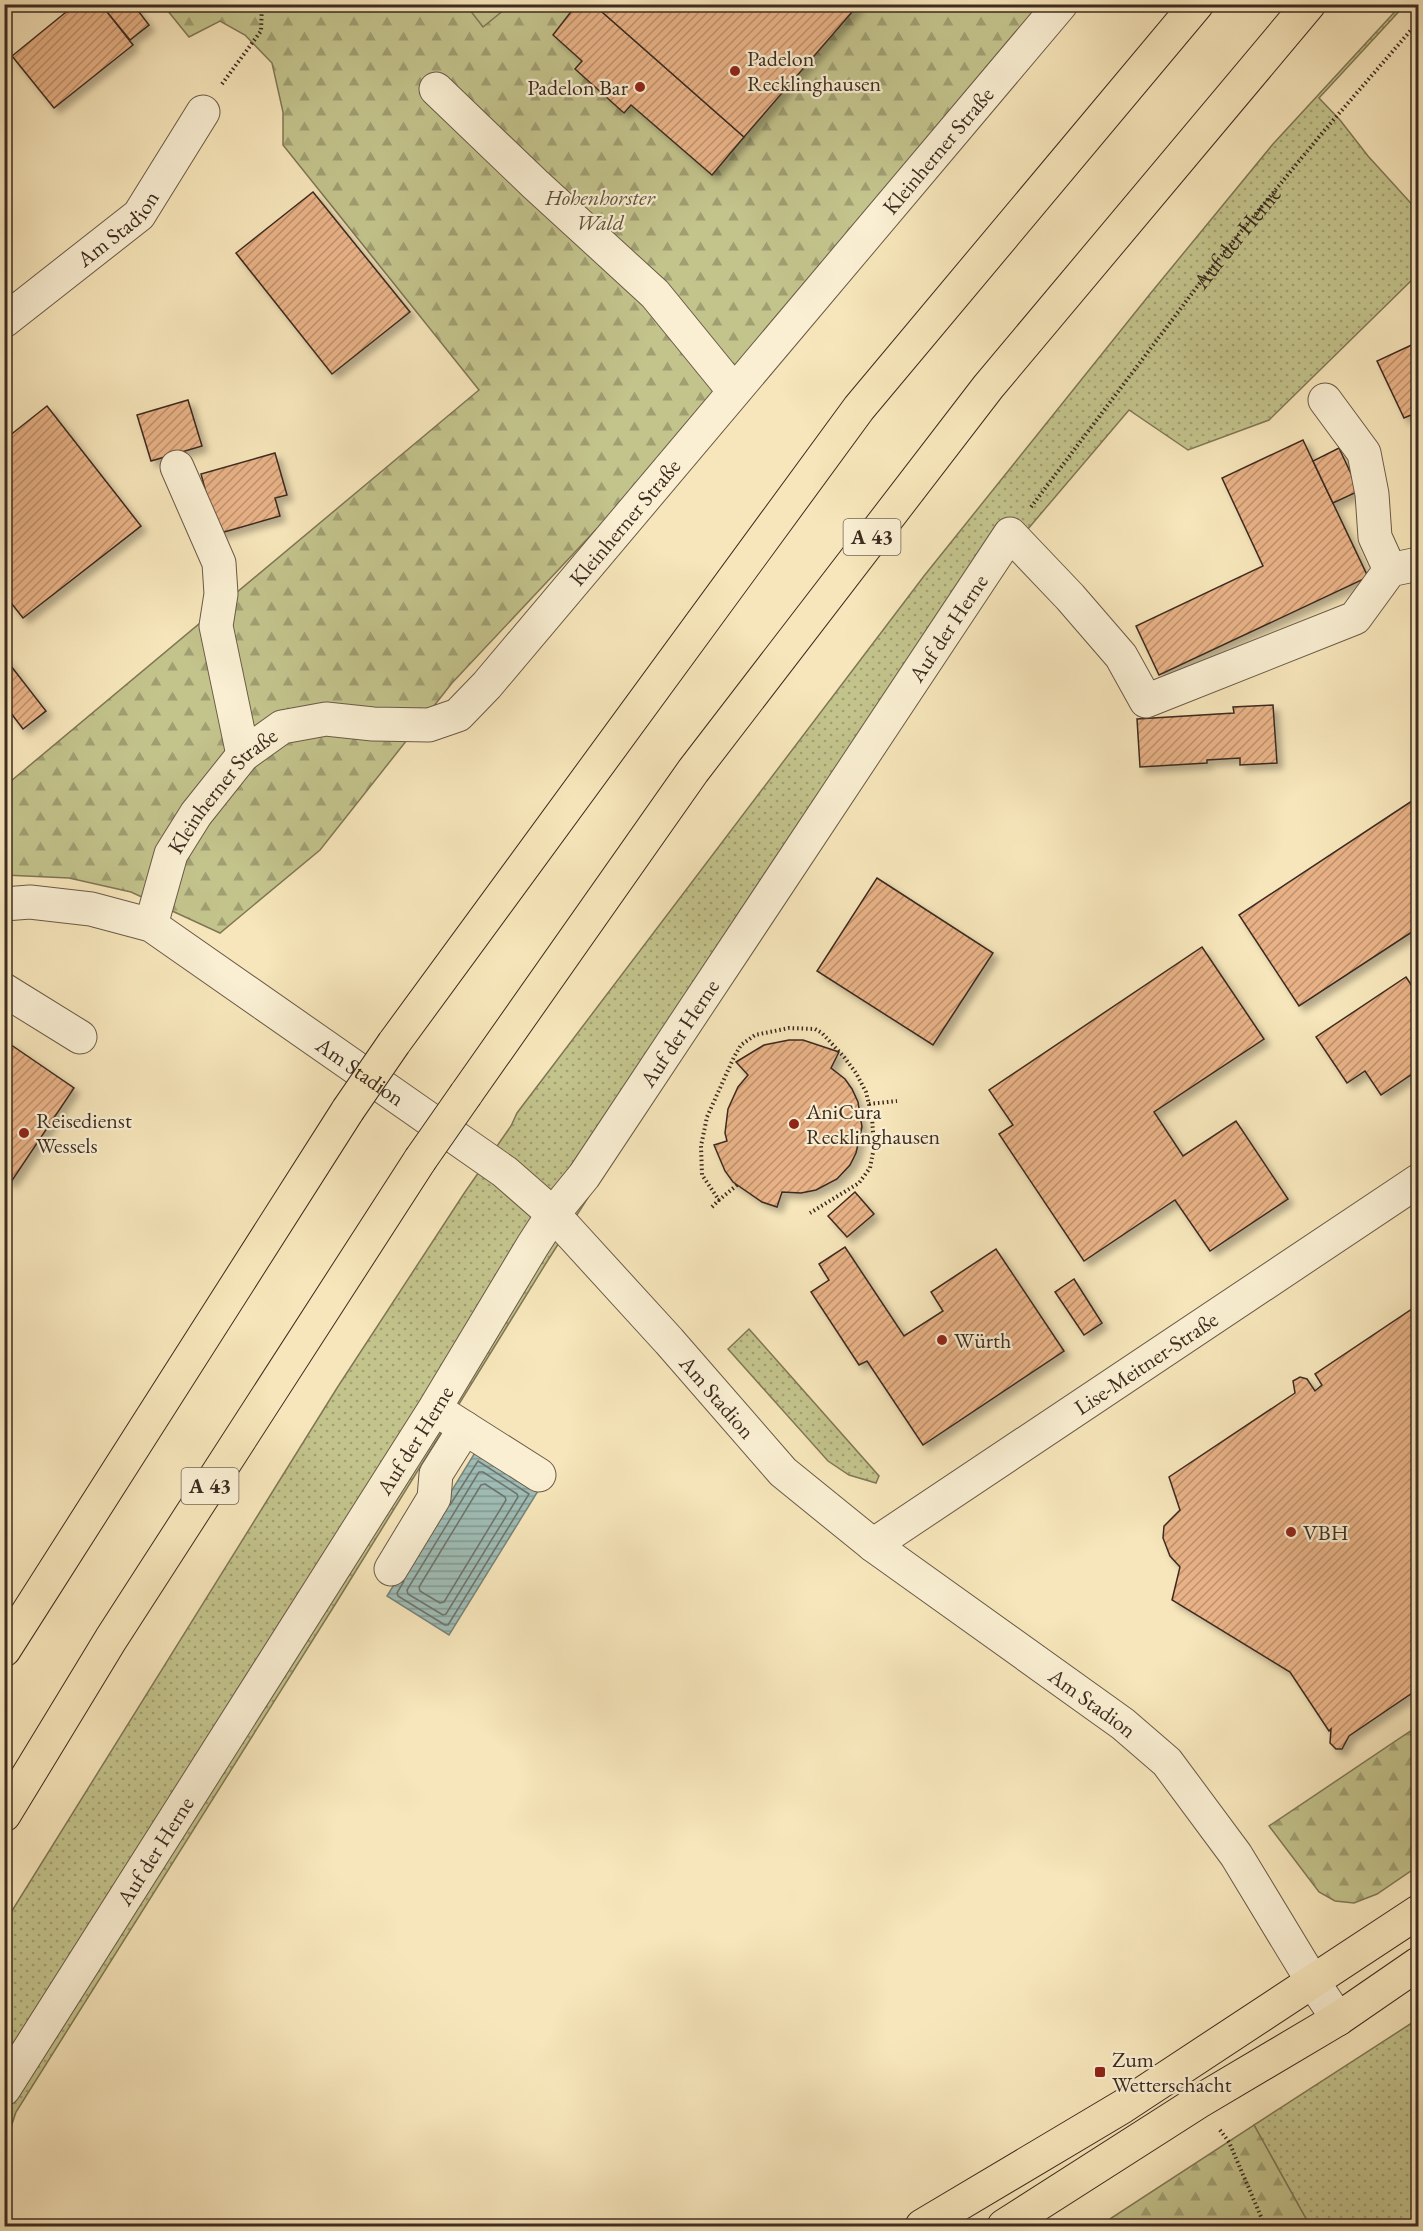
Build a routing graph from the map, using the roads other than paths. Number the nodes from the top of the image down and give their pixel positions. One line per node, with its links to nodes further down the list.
1 (1060, 4): 7 (street, Kleinherner Straße)
2 (1197, 4): 23 (main road, bridge)
3 (1310, 4): 24 (main road, A 43, bridge)
4 (436, 89): 7 (street)
5 (203, 112): 6 (street, Am Stadion)
6 (4, 321)
7 (734, 391): 11 (street, Kleinherner Straße)
8 (1325, 400): 10 (street)
9 (177, 467): 11 (street)
10 (1404, 567): 17 (street, Auf der Herne)
11 (243, 756): 13 (street, Kleinherner Straße)
12 (4, 904): 13 (street, Am Stadion)
13 (151, 925): 17 (street, Am Stadion)
14 (4, 990): 15 (street)
15 (80, 1037)
16 (1419, 1181): 21 (street, Lise-Meitner-Straße)
17 (553, 1214): 18 (street, Auf der Herne); 21 (street, Am Stadion)
18 (435, 1408): 19 (street); 29 (street, Auf der Herne)
19 (465, 1428): 20 (street); 22 (street)
20 (539, 1475)
21 (873, 1545): 27 (street, Am Stadion)
22 (391, 1569)
23 (4, 1650)
24 (4, 1815)
25 (1419, 1912): 27 (main road)
26 (1419, 1964): 28 (main road)
27 (1313, 1982): 28 (street, Am Stadion); 30 (main road)
28 (1338, 2019): 31 (main road)
29 (4, 2089)
30 (922, 2226)
31 (1004, 2226)

